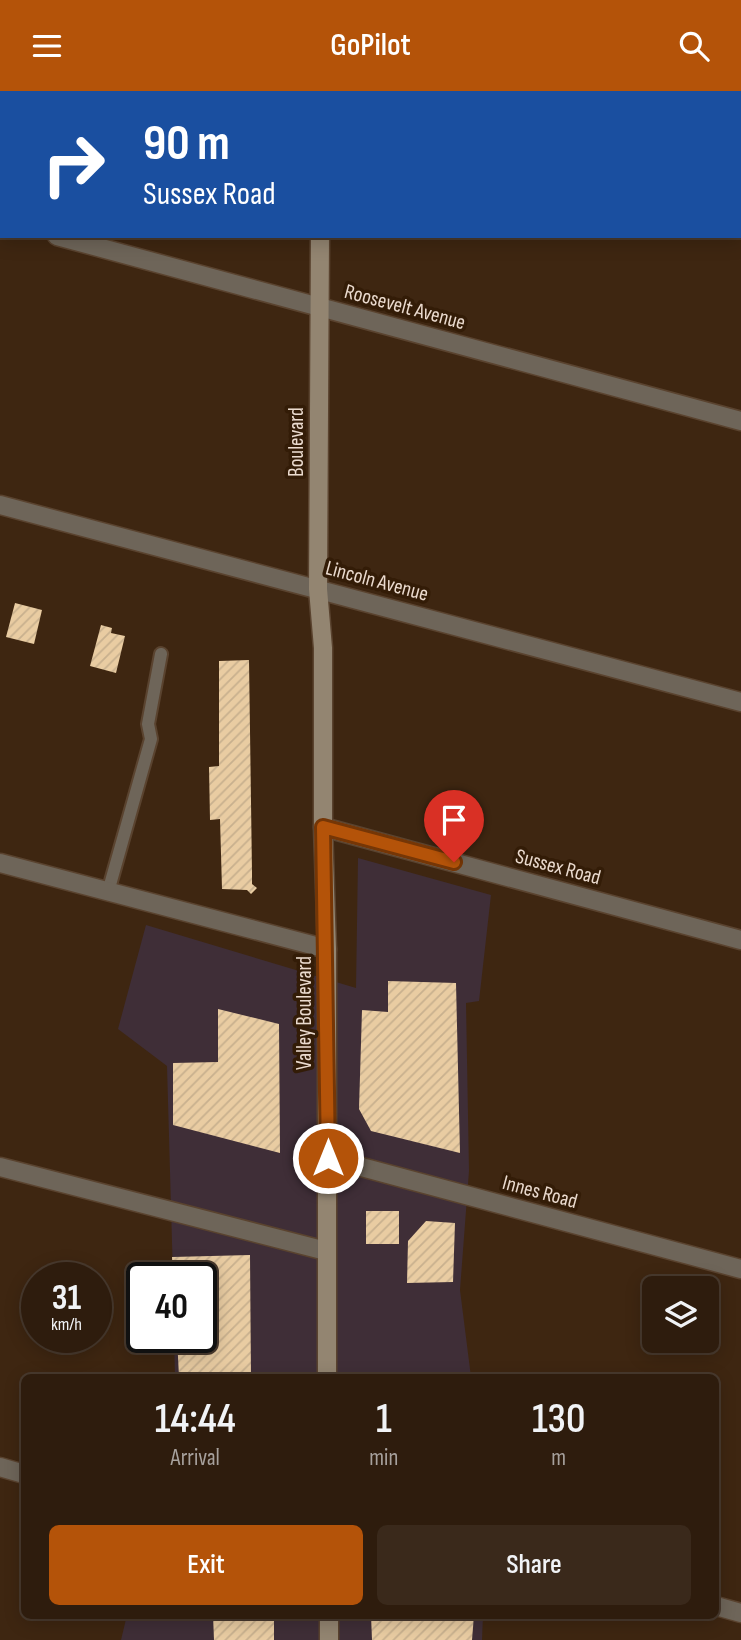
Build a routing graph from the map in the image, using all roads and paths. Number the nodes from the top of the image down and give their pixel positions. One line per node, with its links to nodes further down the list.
1 (64, 238): 3 (street, Roosevelt Avenue)
2 (320, 238): 3 (street, Boulevard)
3 (320, 307): 4 (street, Roosevelt Avenue); 6 (street, Boulevard)
4 (741, 421)
5 (0, 505): 6 (street, Lincoln Avenue)
6 (318, 589): 7 (street, Boulevard); 9 (street, Lincoln Avenue)
7 (323, 648): 10 (street, Valley Boulevard)
8 (161, 654): 12 (lane)
9 (741, 702)
10 (323, 827): 13 (street, Sussex Road); 14 (street, Valley Boulevard)
11 (0, 863): 12 (street)
12 (108, 892): 14 (street)
13 (741, 940)
14 (327, 949): 15 (street, Valley Boulevard)
15 (328, 1158): 17 (street, Valley Boulevard); 18 (street, Innes Road)
16 (0, 1167): 17 (street)
17 (326, 1251): 19 (street, Valley Boulevard)
18 (741, 1269)
19 (327, 1374)
20 (0, 1467): 21 (street)
21 (21, 1473)
22 (719, 1608): 23 (street)
23 (741, 1613)
24 (329, 1619): 25 (street)
25 (329, 1640)

